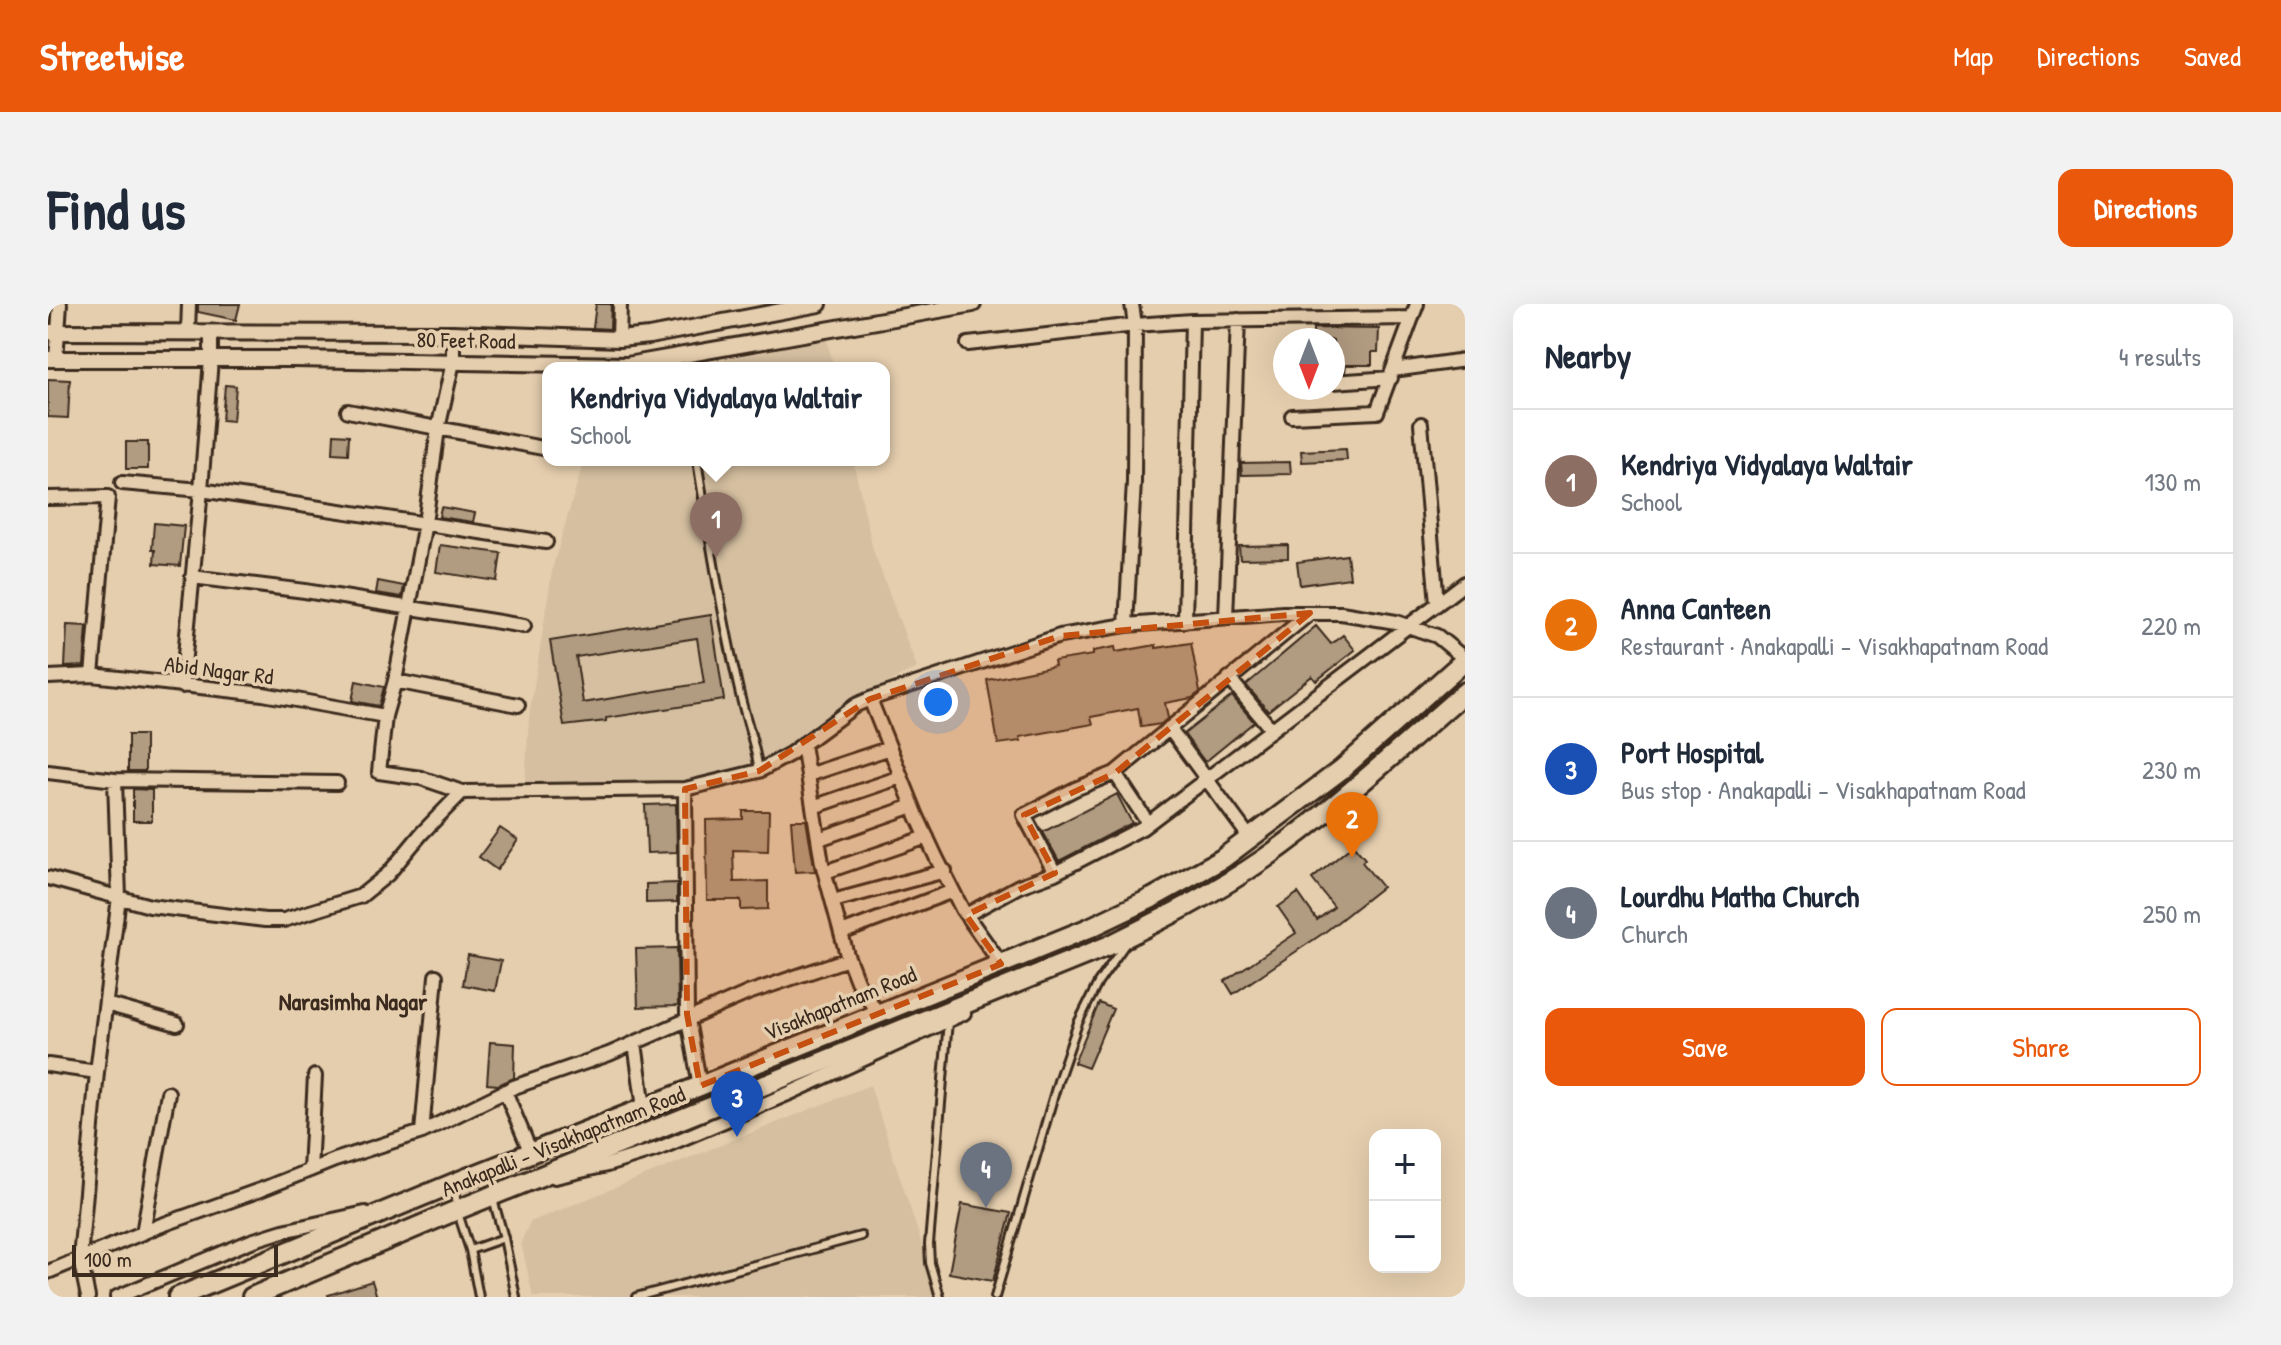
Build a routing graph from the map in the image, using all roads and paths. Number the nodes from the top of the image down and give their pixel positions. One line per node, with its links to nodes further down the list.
1 (60, 304): 13 (street)
2 (189, 304): 14 (street)
3 (620, 304): 17 (street)
4 (819, 304): 12 (street, 80 Feet Road)
5 (973, 304): 23 (street, 80 Feet Road)
6 (1132, 304): 11 (street)
7 (1417, 304): 8 (street)
8 (1412, 318): 9 (street); 25 (street)
9 (1238, 320): 10 (street); 43 (street)
10 (1192, 321): 11 (street); 44 (street)
11 (1135, 325): 18 (street); 45 (street)
12 (677, 331): 17 (street, 80 Feet Road); 23 (street)
13 (53, 332): 14 (street, 80 Feet Road); 19 (street)
14 (188, 332): 15 (street, 80 Feet Road)
15 (211, 332): 16 (street, 80 Feet Road); 20 (street)
16 (453, 333): 17 (street, 80 Feet Road); 22 (street)
17 (619, 339)
18 (968, 344)
19 (52, 359): 20 (street, 80 Feet Road)
20 (211, 359): 22 (street, 80 Feet Road); 34 (street)
21 (1465, 360): 25 (street)
22 (453, 362): 24 (street, 80 Feet Road); 30 (street)
23 (683, 362)
24 (542, 364)
25 (1392, 374): 26 (street); 28 (street)
26 (1345, 380)
27 (348, 411): 30 (street)
28 (1292, 416)
29 (1421, 424): 40 (street)
30 (438, 429): 31 (street); 36 (street)
31 (542, 448)
32 (698, 466): 62 (lane)
33 (122, 483): 34 (street)
34 (201, 490): 36 (street); 38 (street)
35 (48, 498): 49 (street)
36 (425, 523): 37 (street); 41 (street)
37 (546, 542)
38 (192, 577): 41 (street); 53 (street)
39 (1465, 583): 40 (street)
40 (1437, 603): 46 (street)
41 (408, 608): 47 (street); 52 (street)
42 (1310, 613): 43 (street); 46 (street); 51 (street)
43 (1226, 617): 44 (street)
44 (1185, 621): 45 (street)
45 (1126, 625): 55 (street)
46 (1407, 625): 48 (street); 59 (street)
47 (524, 626)
48 (1465, 659): 76 (main road, Visakhapatnam Road)
49 (92, 675): 50 (street, Abid Nagar Rd); 53 (street, Abid Nagar Rd)
50 (48, 677)
51 (1229, 678): 58 (street); 59 (street)
52 (395, 681): 56 (street); 57 (street)
53 (182, 686): 57 (street, Abid Nagar Rd)
54 (1465, 692): 87 (main road, Anakapalli - Visakhapatnam Road)
55 (870, 699): 60 (street); 61 (street)
56 (518, 705)
57 (385, 716): 71 (street)
58 (1169, 728): 64 (street); 67 (street)
59 (1271, 729): 67 (street)
60 (803, 744): 62 (street); 65 (street)
61 (890, 748): 65 (street); 66 (street)
62 (759, 771): 70 (street)
63 (48, 772): 68 (street)
64 (1115, 773): 74 (street); 80 (street)
65 (808, 775): 73 (street)
66 (901, 777): 72 (street); 73 (street)
67 (1205, 779): 74 (street); 76 (street)
68 (115, 780): 69 (street); 83 (street)
69 (337, 783)
70 (685, 789): 71 (street); 94 (street)
71 (462, 792): 83 (street)
72 (913, 806): 75 (street); 77 (street)
73 (813, 807): 77 (street)
74 (1148, 823): 80 (street)
75 (927, 837): 78 (street); 79 (street)
76 (1250, 838): 89 (main road, Visakhapatnam Road)
77 (819, 839): 79 (street)
78 (945, 871): 82 (street); 84 (street)
79 (825, 872): 84 (street)
80 (1055, 873): 85 (street)
81 (48, 878): 83 (street)
82 (953, 891): 85 (street); 86 (street)
83 (119, 897): 92 (street)
84 (833, 901): 86 (street)
85 (966, 915): 89 (street)
86 (841, 933): 88 (street)
87 (1132, 934): 90 (main road, Anakapalli - Visakhapatnam Road); 127 (lane)
88 (848, 959): 93 (street); 94 (street)
89 (1001, 964): 93 (main road, Visakhapatnam Road)
90 (1041, 973): 95 (street); 109 (main road, Anakapalli - Visakhapatnam Road)
91 (436, 976): 105 (street)
92 (106, 1004): 96 (street); 99 (street)
93 (878, 1014): 101 (main road, Visakhapatnam Road)
94 (688, 1020): 97 (street); 101 (street)
95 (948, 1021): 109 (street); 126 (lane)
96 (177, 1024)
97 (635, 1043): 102 (street); 104 (street)
98 (48, 1065): 99 (street)
99 (97, 1072): 117 (street)
100 (315, 1076): 107 (street)
101 (700, 1086): 104 (main road, Visakhapatnam Road)
102 (505, 1091): 105 (street); 106 (street)
103 (168, 1093): 113 (street)
104 (644, 1108): 106 (main road, Visakhapatnam Road)
105 (422, 1132): 107 (street)
106 (531, 1153): 108 (main road, Visakhapatnam Road)
107 (310, 1170): 113 (street)
108 (455, 1182): 111 (main road, Visakhapatnam Road); 112 (lane)
109 (523, 1183): 110 (main road, Anakapalli - Visakhapatnam Road)
110 (492, 1196): 112 (main road, Anakapalli - Visakhapatnam Road); 115 (lane)
111 (403, 1204): 120 (street); 121 (main road, Visakhapatnam Road)
112 (457, 1210): 116 (lane); 122 (main road, Anakapalli - Visakhapatnam Road)
113 (143, 1233): 117 (street)
114 (861, 1236): 125 (lane)
115 (504, 1238): 116 (lane); 124 (lane)
116 (470, 1250): 123 (lane)
117 (80, 1258): 118 (street); 119 (street)
118 (48, 1272)
119 (88, 1297)
120 (117, 1297)
121 (178, 1297)
122 (252, 1297)
123 (479, 1297)
124 (516, 1297)
125 (636, 1297)
126 (940, 1297)
127 (995, 1297)

